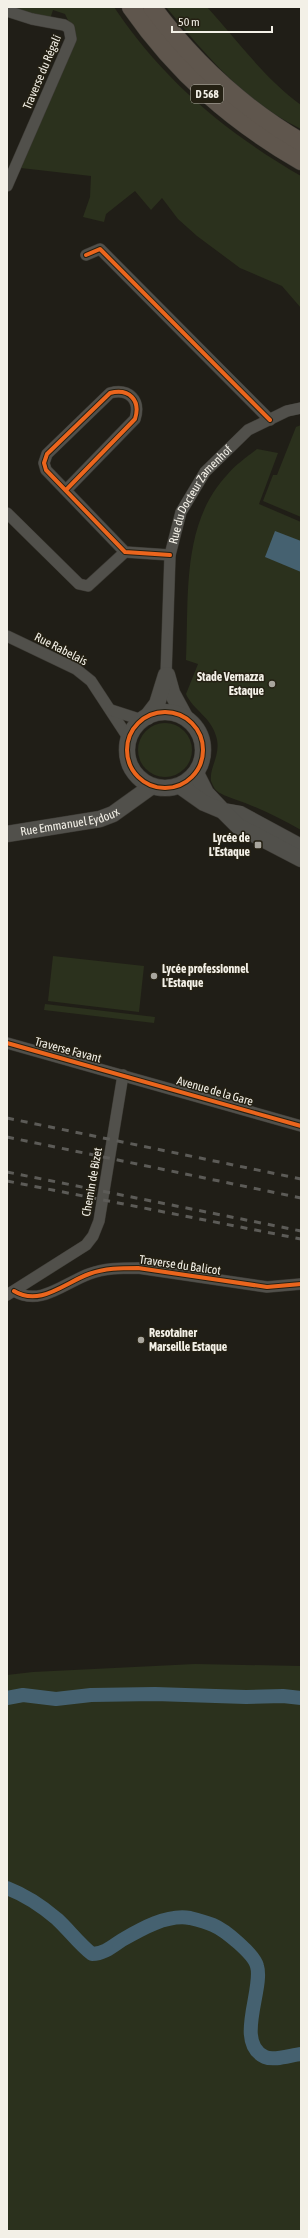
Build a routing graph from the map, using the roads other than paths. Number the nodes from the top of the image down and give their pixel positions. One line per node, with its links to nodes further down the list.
1 (131, 7): 5 (main road, D 568)
2 (152, 7): 4 (main road, D 568)
3 (7, 11): 6 (street, Traverse du Régali)
4 (301, 142)
5 (301, 161)
6 (7, 186)
7 (86, 255): 9 (street)
8 (301, 408): 9 (street, Rue du Docteur Zamenhof)
9 (270, 420): 13 (street, Rue du Docteur Zamenhof)
10 (66, 490): 10 (street); 12 (street)
11 (7, 513): 12 (street)
12 (125, 552): 13 (street)
13 (170, 555): 15 (street, Rue du Docteur Zamenhof)
14 (7, 636): 16 (street, Rue Rabelais)
15 (166, 675): 17 (street, Rue du Docteur Zamenhof); 18 (street, Rue du Docteur Zamenhof)
16 (111, 710): 18 (street); 19 (street, Rue Rabelais)
17 (185, 717): 18 (street); 21 (street)
18 (144, 718): 19 (street)
19 (129, 739): 20 (street)
20 (134, 772): 22 (street); 24 (street, Rue Emmanuel Eydoux)
21 (196, 773): 23 (street); 25 (street)
22 (152, 786): 23 (street); 24 (street, Rue Emmanuel Eydoux)
23 (180, 786): 25 (street)
24 (128, 802): 26 (street, Rue Emmanuel Eydoux)
25 (223, 811): 27 (street); 28 (street)
26 (7, 834)
27 (301, 847)
28 (301, 859)
29 (7, 1043): 30 (street, Traverse Favant)
30 (124, 1075): 31 (street, Avenue de la Gare); 33 (street, Chemin de Bizet)
31 (301, 1126)
32 (301, 1284): 33 (street, Traverse du Balicot)
33 (10, 1293)

